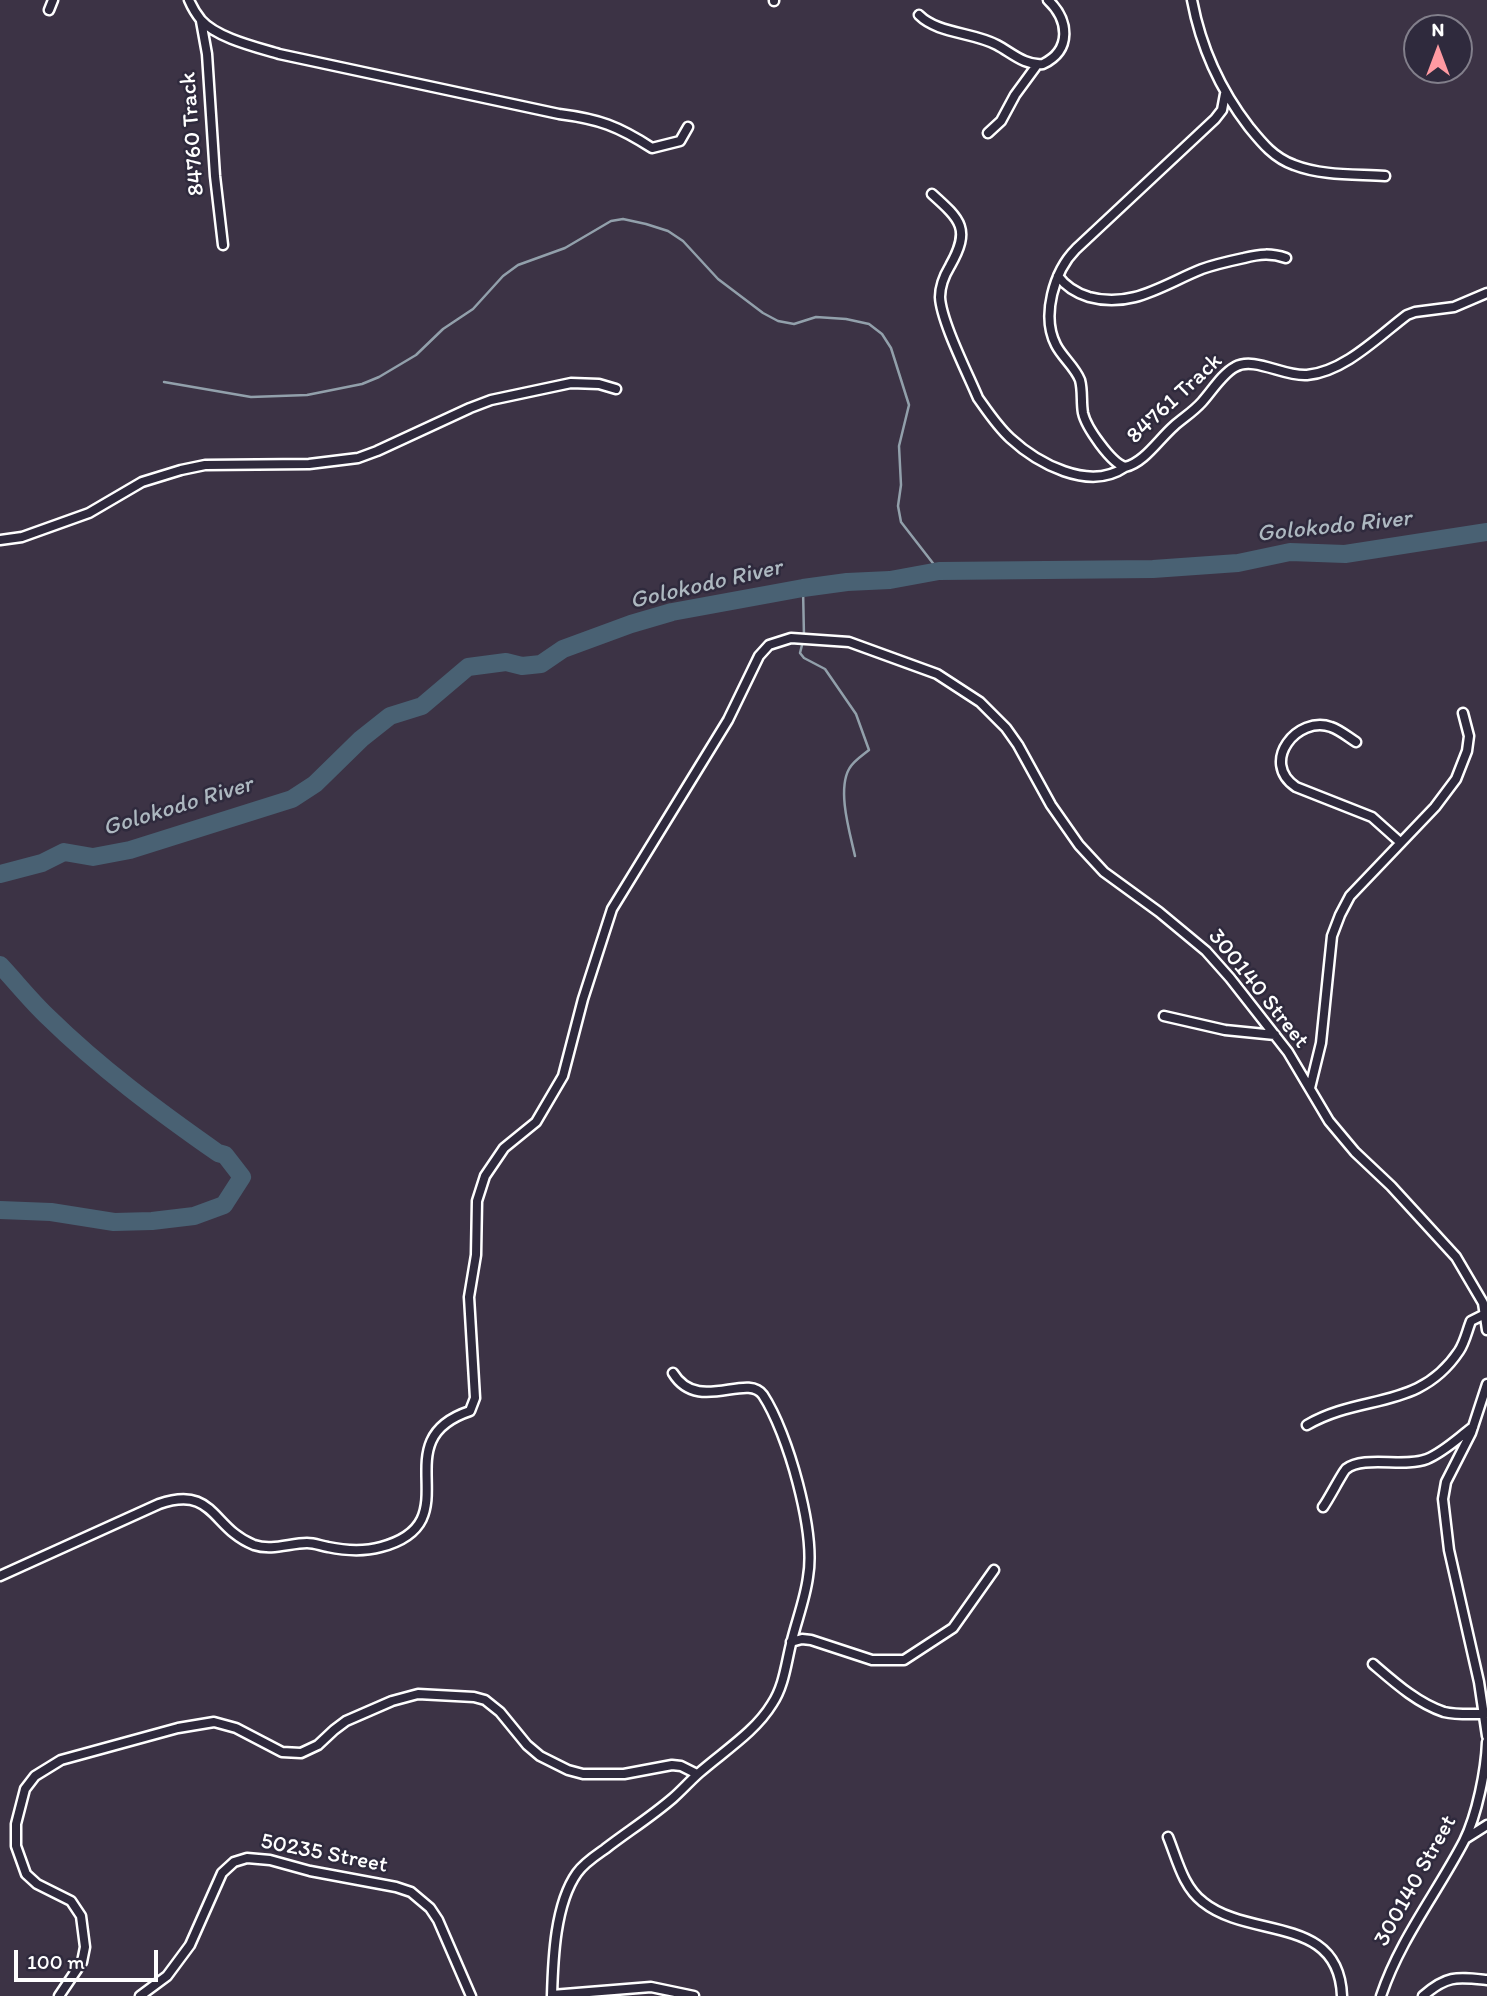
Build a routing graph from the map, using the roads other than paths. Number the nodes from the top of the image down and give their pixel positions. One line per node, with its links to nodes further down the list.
1 (54, 0): 5 (street)
2 (189, 0): 7 (street)
3 (1048, 0): 8 (street)
4 (1192, 0): 9 (street)
5 (49, 10)
6 (919, 15): 8 (street)
7 (201, 21): 10 (street); 14 (street, 84760 Track)
8 (1037, 65): 11 (street)
9 (1225, 94): 12 (street); 16 (street, 84761 Track)
10 (688, 127)
11 (988, 133)
12 (1385, 176)
13 (932, 194): 19 (street)
14 (223, 245)
15 (1286, 258): 16 (street)
16 (1058, 276): 19 (street, 84761 Track)
17 (1487, 293): 19 (street, 84761 Track)
18 (616, 388): 20 (street)
19 (1125, 467)
20 (0, 540)
21 (1463, 713): 23 (street)
22 (1356, 741): 23 (street)
23 (1400, 842): 26 (street)
24 (1164, 1016): 25 (street)
25 (1275, 1035): 26 (street, 300140 Street); 35 (street, 300140 Street)
26 (1310, 1088): 27 (street, 300140 Street)
27 (1486, 1313): 28 (street, 300140 Street); 31 (street)
28 (1487, 1330)
29 (673, 1373): 36 (street)
30 (1487, 1384): 32 (street, 300140 Street)
31 (1307, 1425)
32 (1473, 1427): 33 (street); 38 (street, 300140 Street)
33 (1323, 1507)
34 (994, 1570): 36 (street)
35 (0, 1576)
36 (791, 1642): 40 (street)
37 (1373, 1664): 38 (street)
38 (1484, 1714): 39 (street, 300140 Street)
39 (1487, 1739): 43 (street, 300140 Street)
40 (697, 1774): 45 (street); 48 (street)
41 (1487, 1825): 43 (street)
42 (1168, 1837): 50 (street)
43 (1465, 1839): 51 (street, 300140 Street)
44 (1487, 1980): 52 (street)
45 (59, 1996)
46 (139, 1996): 47 (street, 50235 Street)
47 (471, 1996)
48 (552, 1996): 49 (street)
49 (694, 1996)
50 (1342, 1996)
51 (1381, 1996)
52 (1423, 1996)

